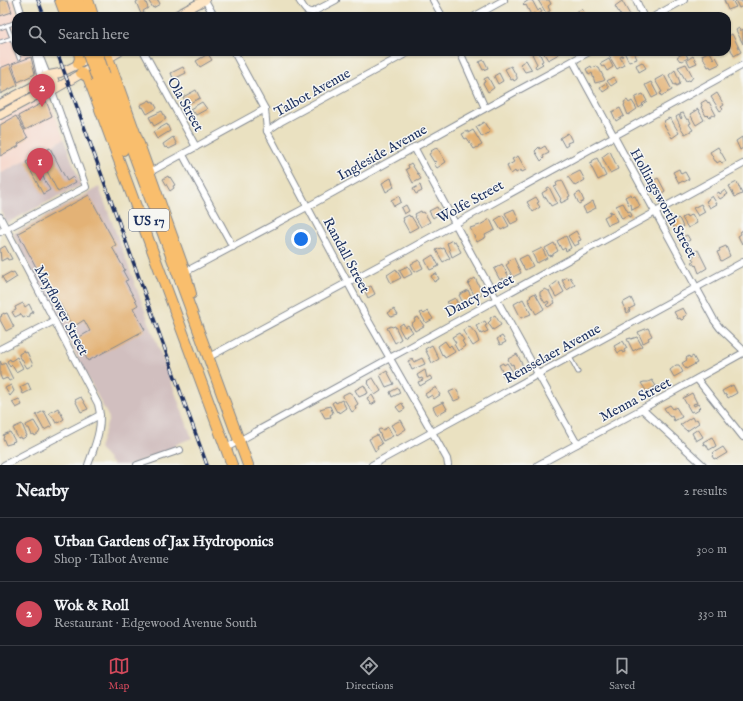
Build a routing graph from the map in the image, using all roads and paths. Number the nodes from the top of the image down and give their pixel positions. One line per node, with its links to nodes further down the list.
1 (17, 0): 13 (street)
2 (60, 0): 14 (highway)
3 (69, 0): 15 (highway)
4 (78, 0): 16 (highway)
5 (88, 0): 17 (highway)
6 (205, 0): 18 (main road); 19 (street)
7 (299, 0): 8 (street)
8 (336, 0)
9 (433, 0): 20 (street)
10 (504, 0): 21 (street)
11 (636, 0): 22 (street)
12 (684, 0): 23 (street)
13 (21, 12)
14 (64, 12)
15 (73, 12)
16 (82, 12)
17 (92, 12)
18 (182, 12)
19 (212, 12)
20 (440, 12)
21 (482, 12)
22 (641, 12)
23 (662, 12)
24 (12, 24): 25 (lane)
25 (8, 25): 26 (lane); 27 (lane)
26 (0, 28)
27 (12, 38): 28 (lane)
28 (0, 42)
29 (38, 56): 44 (street)
30 (80, 56): 42 (highway)
31 (90, 56): 43 (highway, US 17, bridge)
32 (98, 56): 43 (highway, US 17, bridge)
33 (102, 56): 42 (main road)
34 (106, 56): 56 (highway)
35 (146, 56): 52 (street, Ola Street)
36 (236, 56): 48 (street, Randall Street)
37 (403, 56): 50 (street, Talbot Avenue)
38 (462, 56): 47 (street)
39 (582, 56): 40 (street, Ingleside Avenue)
40 (573, 61): 47 (street, Ingleside Avenue); 51 (street, Hollingsworth Street)
41 (743, 65): 51 (street, Wolfe Street)
42 (80, 69): 44 (main road); 45 (main road); 75 (highway)
43 (101, 77): 72 (highway, US 17); 75 (highway, US 17)
44 (44, 78): 45 (main road); 45 (main road); 46 (main road)
45 (51, 91): 49 (main road); 61 (street)
46 (0, 104)
47 (485, 108): 53 (street, Ingleside Avenue)
48 (265, 109): 50 (street, Randall Street); 52 (street, Talbot Avenue)
49 (0, 115)
50 (267, 131): 57 (street, Randall Street)
51 (613, 136): 58 (street, Hollingsworth Street); 60 (street, Wolfe Street)
52 (196, 147): 54 (street, Talbot Avenue)
53 (414, 147): 57 (street, Ingleside Avenue); 60 (street)
54 (183, 155): 56 (street, Talbot Avenue); 63 (street)
55 (743, 164): 58 (street, Dancy Street)
56 (150, 172): 65 (highway)
57 (308, 207): 63 (street, Ingleside Avenue); 66 (street, Randall Street)
58 (655, 212): 67 (street, Hollingsworth Street); 68 (street, Dancy Street)
59 (0, 217): 61 (street, Mayflower Street)
60 (455, 223): 66 (street, Wolfe Street); 68 (street)
61 (6, 229): 62 (street); 69 (street, Mayflower Street)
62 (0, 232)
63 (233, 247): 65 (street, Ingleside Avenue)
64 (743, 262): 67 (street, Rensselaer Avenue)
65 (185, 272): 72 (highway)
66 (348, 282): 72 (street, Wolfe Street); 74 (street, Randall Street)
67 (696, 288): 71 (street, Hollingsworth Street); 73 (street, Rensselaer Avenue)
68 (497, 299): 74 (street, Dancy Street); 77 (street)
69 (54, 321): 70 (street); 80 (street, Mayflower Street)
70 (0, 349)
71 (743, 352): 78 (street, Menna Street)
72 (209, 357): 83 (highway, US 17)
73 (570, 357): 76 (lane); 77 (street, Rensselaer Avenue)
74 (390, 358): 81 (street, Randall Street); 83 (street, Dancy Street)
75 (195, 363): 85 (highway, US 17)
76 (578, 372)
77 (539, 374): 81 (street, Rensselaer Avenue); 84 (street)
78 (697, 379): 79 (street, Menna Street); 82 (street)
79 (642, 410): 84 (street, Menna Street); 95 (street)
80 (100, 415): 87 (street); 88 (street)
81 (432, 432): 92 (street, Rensselaer Avenue); 93 (street, Randall Street)
82 (743, 437)
83 (239, 440): 85 (street, Dancy Street); 91 (highway, US 17)
84 (577, 444): 94 (street, Menna Street)
85 (226, 448): 90 (highway, US 17)
86 (180, 450): 89 (street)
87 (4, 465)
88 (88, 465)
89 (136, 465)
90 (232, 465)
91 (248, 465)
92 (372, 465)
93 (448, 465)
94 (538, 465)
95 (703, 465)

